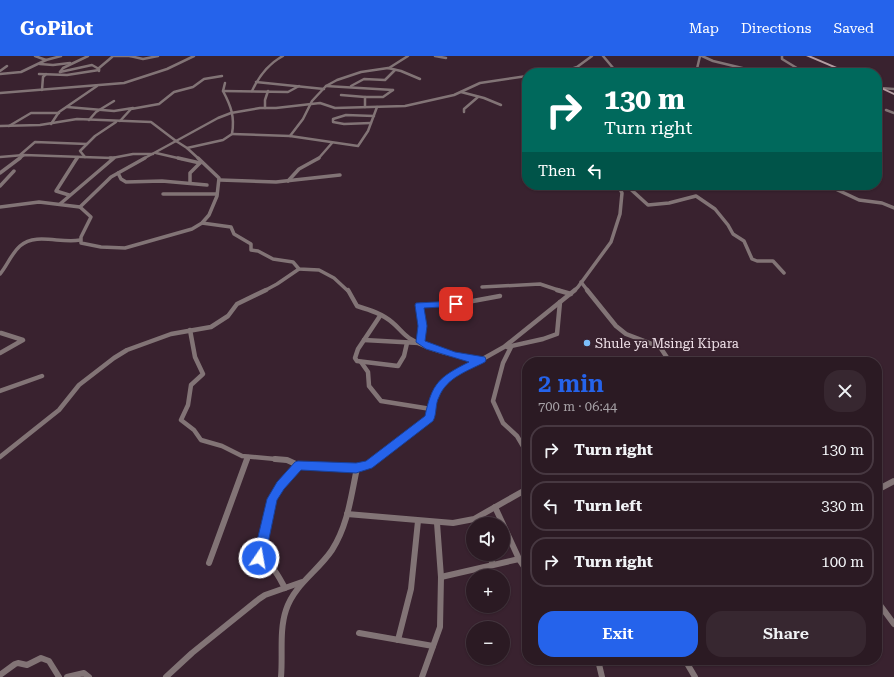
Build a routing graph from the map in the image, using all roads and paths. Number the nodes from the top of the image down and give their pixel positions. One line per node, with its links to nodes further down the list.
1 (35, 56): 17 (street)
2 (61, 56): 17 (street)
3 (88, 56): 19 (street)
4 (112, 56): 5 (street); 28 (street)
5 (131, 56): 6 (street)
6 (158, 56)
7 (194, 56): 39 (street)
8 (283, 56): 37 (street)
9 (408, 56): 27 (street)
10 (435, 56): 16 (street)
11 (592, 56): 21 (street)
12 (603, 56): 22 (street)
13 (701, 56): 23 (street); 24 (street)
14 (782, 56): 25 (street)
15 (808, 56): 26 (main road)
16 (446, 58)
17 (46, 60): 18 (street)
18 (39, 64): 19 (street); 30 (street)
19 (71, 64): 31 (street)
20 (7, 66): 30 (street)
21 (576, 68)
22 (613, 68)
23 (697, 68)
24 (742, 68)
25 (799, 68)
26 (837, 68)
27 (386, 69): 29 (street); 41 (street)
28 (99, 70): 31 (street); 31 (street)
29 (395, 70): 36 (street); 42 (street)
30 (0, 73)
31 (60, 73): 33 (street)
32 (39, 74): 33 (street)
33 (46, 74): 47 (street)
34 (222, 76): 63 (street)
35 (522, 77): 51 (street)
36 (420, 79)
37 (256, 82): 40 (street); 49 (street)
38 (225, 83): 48 (street)
39 (97, 86): 47 (street); 60 (street)
40 (299, 86): 45 (street); 50 (street)
41 (326, 86): 42 (street); 45 (street)
42 (351, 86): 55 (street)
43 (882, 87): 46 (street)
44 (882, 88): 53 (main road)
45 (324, 89): 58 (street)
46 (894, 89)
47 (42, 90): 52 (street)
48 (223, 91): 49 (street); 70 (street)
49 (252, 91): 50 (street)
50 (268, 91): 64 (street)
51 (461, 92): 56 (street); 62 (street)
52 (0, 93)
53 (894, 94)
54 (341, 95): 55 (street)
55 (365, 97): 61 (street)
56 (478, 97): 59 (street); 68 (street)
57 (114, 101): 66 (street)
58 (310, 104): 61 (street); 64 (street); 82 (street)
59 (501, 105)
60 (67, 107): 65 (street); 69 (street)
61 (365, 107): 62 (street)
62 (377, 107): 73 (street)
63 (134, 108): 66 (street); 76 (street)
64 (265, 108): 70 (street)
65 (92, 110): 66 (street); 72 (street)
66 (99, 110): 72 (street)
67 (886, 110): 71 (street)
68 (464, 112)
69 (59, 113): 78 (street); 80 (street)
70 (233, 113): 81 (street); 83 (street)
71 (894, 113)
72 (92, 116): 74 (street)
73 (374, 116): 77 (street); 77 (street)
74 (89, 120): 75 (street); 78 (street)
75 (116, 122): 76 (street); 85 (street)
76 (120, 122): 83 (street)
77 (371, 123): 84 (street)
78 (51, 124): 80 (street)
79 (0, 126): 80 (street)
80 (9, 126)
81 (232, 134): 82 (street); 86 (street)
82 (290, 136): 84 (street)
83 (177, 140): 86 (street); 87 (street)
84 (332, 143): 99 (street)
85 (87, 144): 88 (street); 91 (street)
86 (188, 148): 93 (street)
87 (155, 153): 92 (street); 93 (street); 96 (street)
88 (22, 155): 89 (street); 90 (street); 95 (street)
89 (0, 156)
90 (78, 157): 91 (street); 108 (street)
91 (85, 157): 92 (street)
92 (114, 158): 108 (street)
93 (201, 162): 98 (street); 100 (street)
94 (14, 171): 102 (street)
95 (0, 173)
96 (118, 173): 100 (street); 111 (street)
97 (340, 175): 99 (street)
98 (220, 180): 99 (street); 107 (street)
99 (288, 181)
100 (190, 183): 101 (street)
101 (207, 185)
102 (0, 186)
103 (620, 190): 118 (street)
104 (632, 190): 116 (street)
105 (838, 190): 112 (street)
106 (163, 194): 107 (street)
107 (217, 194): 113 (street)
108 (69, 195): 109 (street)
109 (60, 204): 110 (street); 111 (street)
110 (0, 207)
111 (80, 207): 114 (street)
112 (894, 208)
113 (202, 223): 114 (street); 115 (street)
114 (80, 240): 117 (street)
115 (299, 269): 123 (street); 124 (street)
116 (784, 273)
117 (0, 274)
118 (581, 282): 120 (street); 132 (street)
119 (482, 287): 120 (street)
120 (571, 294): 122 (street)
121 (500, 296): 128 (street)
122 (560, 302): 129 (street); 130 (street)
123 (380, 316): 126 (street); 128 (street)
124 (190, 330): 139 (street); 140 (street)
125 (1, 332): 131 (street)
126 (364, 340): 127 (street); 134 (street)
127 (407, 342): 128 (street); 134 (street)
128 (421, 343): 133 (street)
129 (510, 347): 130 (street); 138 (street)
130 (504, 348): 133 (street)
131 (0, 353)
132 (667, 357)
133 (482, 360): 137 (street)
134 (361, 362): 137 (street)
135 (42, 376): 136 (street)
136 (0, 391)
137 (431, 409): 142 (street)
138 (522, 444)
139 (0, 457)
140 (248, 457): 141 (street); 154 (street)
141 (298, 465): 142 (street); 159 (street)
142 (356, 468): 147 (street)
143 (894, 481): 144 (street)
144 (882, 487)
145 (522, 492): 146 (street)
146 (496, 507): 148 (street); 152 (street)
147 (347, 514): 149 (street); 158 (street)
148 (481, 517)
149 (418, 521): 151 (street); 163 (street)
150 (466, 522): 151 (street)
151 (437, 523): 157 (street)
152 (519, 559): 155 (street); 156 (street)
153 (492, 561): 155 (street)
154 (209, 563)
155 (493, 564): 157 (street)
156 (522, 564)
157 (441, 577): 164 (street)
158 (302, 582): 159 (street); 172 (street)
159 (285, 588): 171 (street)
160 (882, 608): 161 (street)
161 (894, 624)
162 (359, 633): 163 (street)
163 (398, 640): 164 (street)
164 (433, 646): 173 (street)
165 (599, 665): 174 (street)
166 (688, 665): 175 (street)
167 (0, 675): 168 (street)
168 (60, 677)
169 (67, 677): 170 (street)
170 (89, 677)
171 (166, 677)
172 (282, 677)
173 (422, 677)
174 (602, 677)
175 (695, 677)

